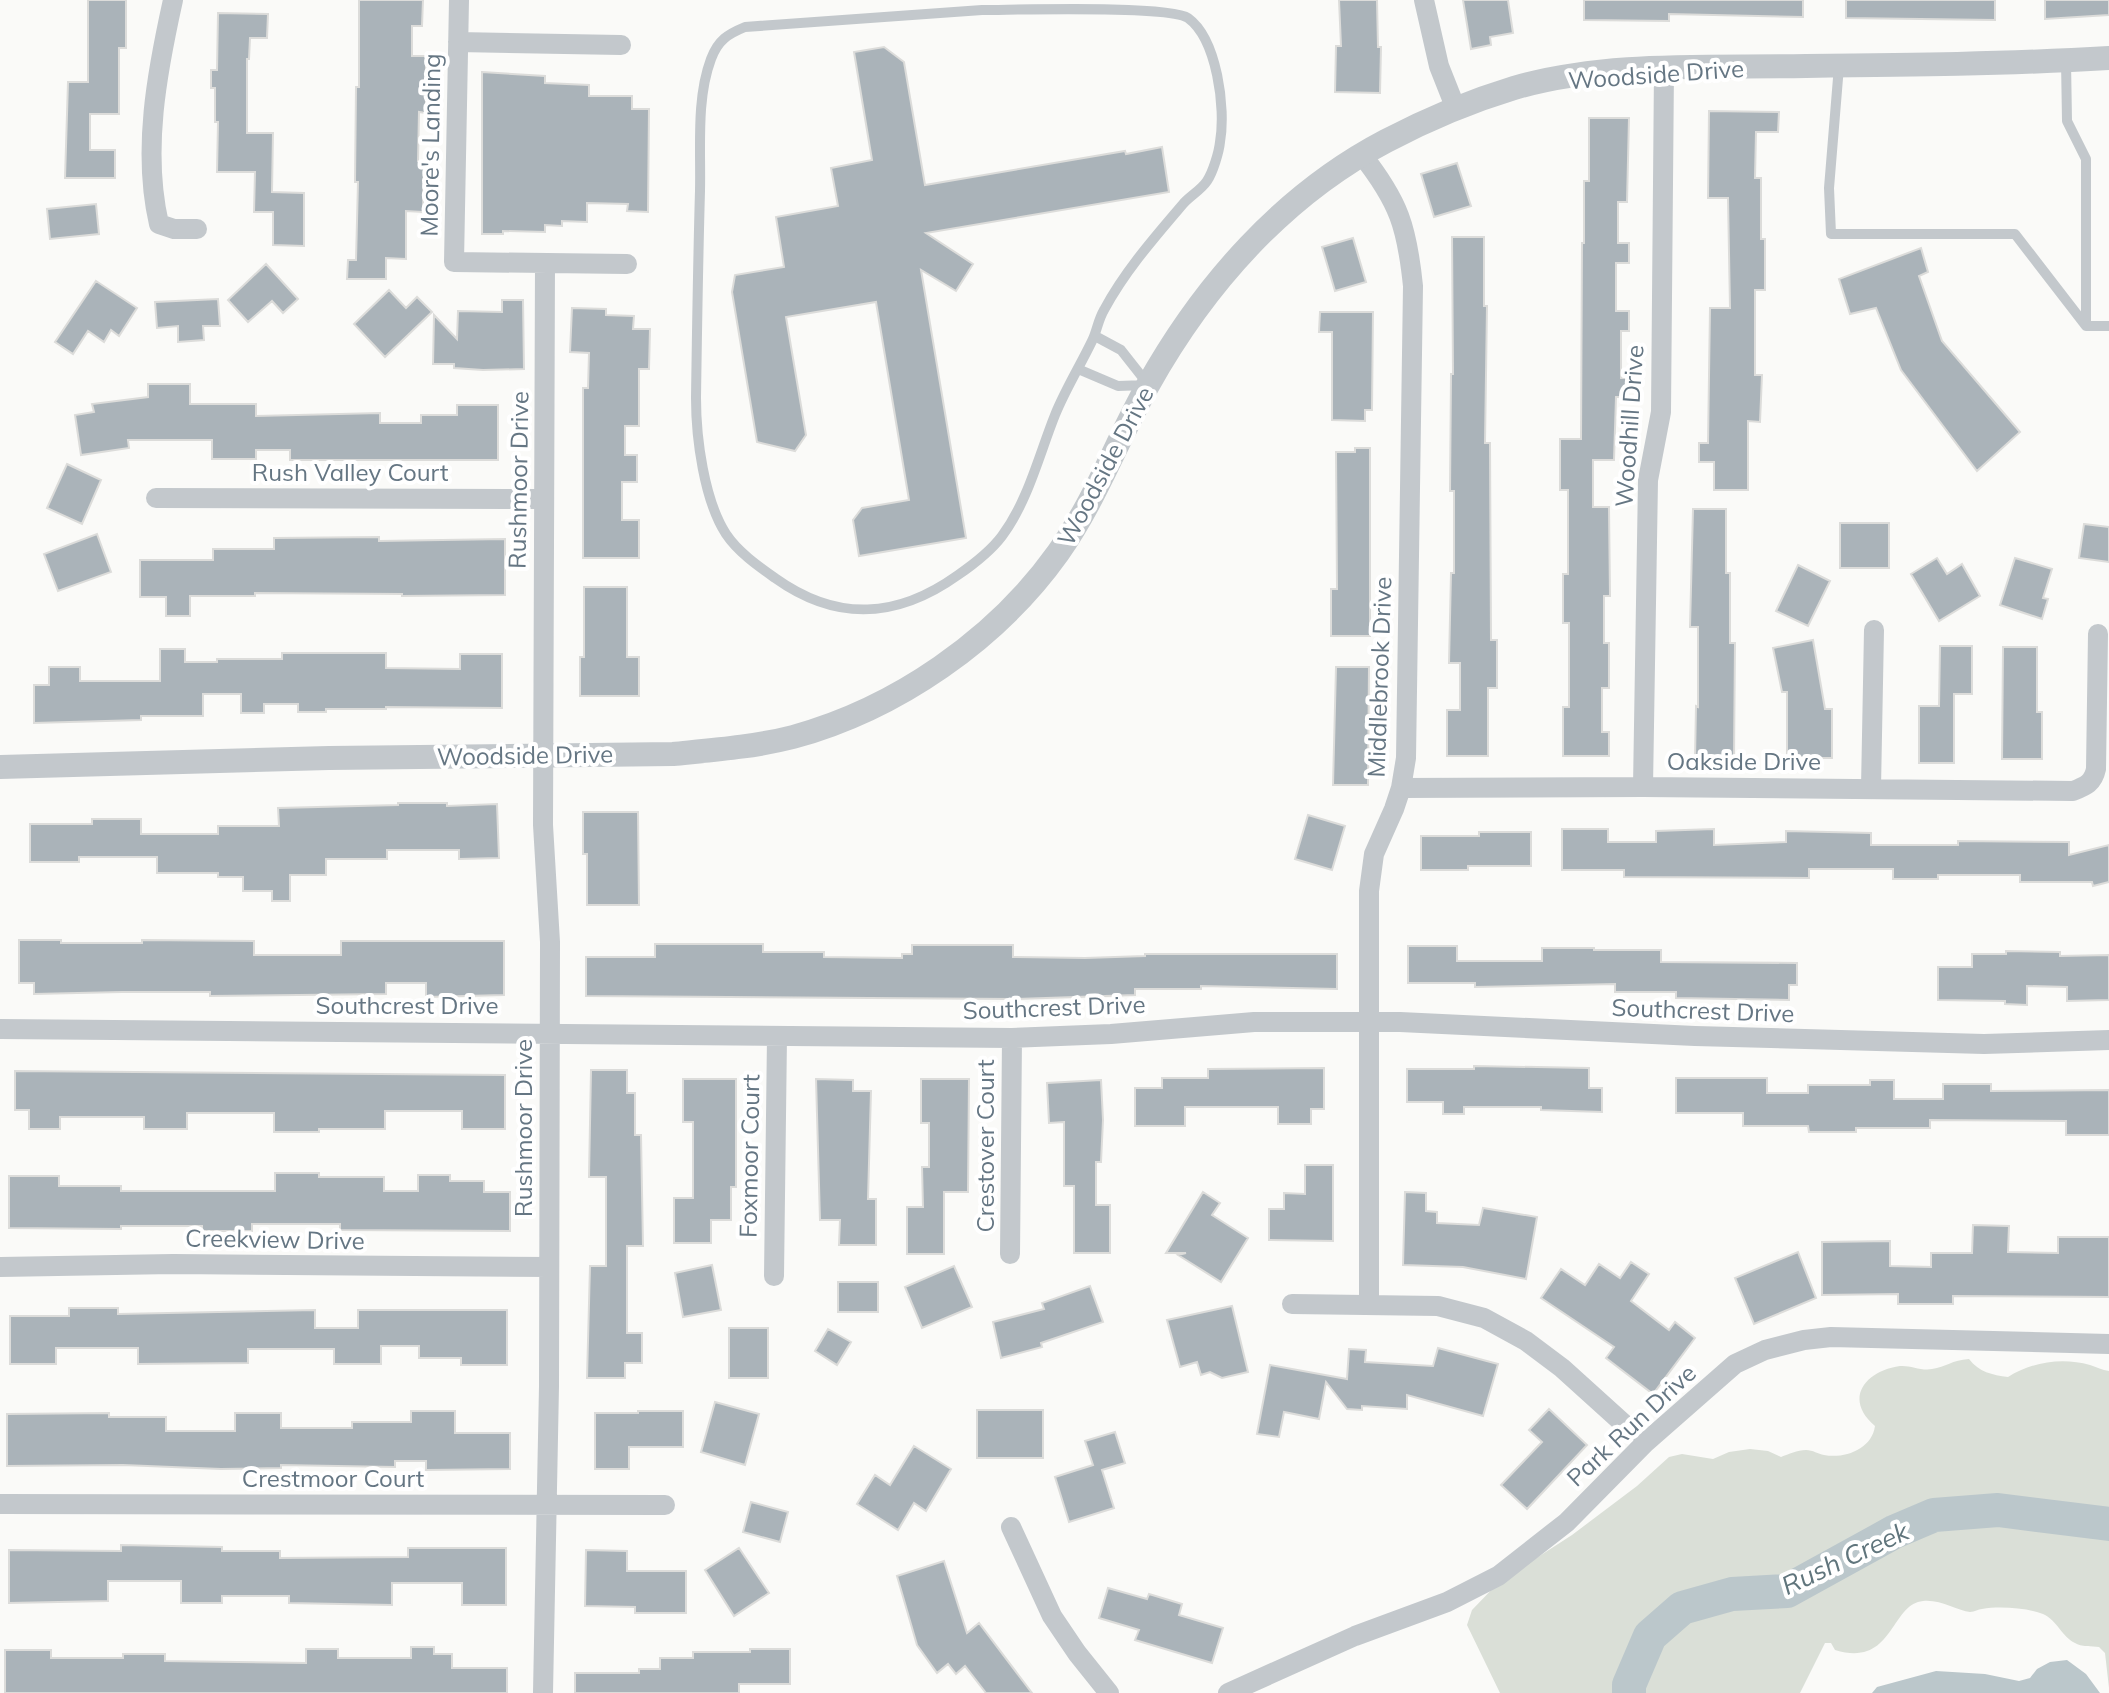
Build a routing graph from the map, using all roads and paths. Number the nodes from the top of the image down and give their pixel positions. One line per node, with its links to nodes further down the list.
1 (173, 0): 13 (street)
2 (459, 0): 5 (street, Moore's Landing)
3 (1424, 0): 11 (street)
4 (982, 5): 18 (lane); 19 (lane)
5 (458, 42): 6 (street); 14 (street, Moore's Landing)
6 (621, 45)
7 (2109, 58): 8 (street, Woodside Drive)
8 (2066, 61): 9 (street, Woodside Drive); 16 (lane)
9 (1839, 66): 10 (street, Woodside Drive); 16 (lane)
10 (1664, 68): 11 (street, Woodside Drive); 27 (street, Woodhill Drive)
11 (1456, 109): 12 (street, Woodside Drive)
12 (1362, 155): 20 (street, Woodside Drive); 28 (street, Middlebrook Drive)
13 (197, 229)
14 (545, 264): 15 (street, Moore's Landing); 22 (street, Rushmoor Drive)
15 (627, 264)
16 (2086, 326): 17 (lane)
17 (2109, 326)
18 (1095, 336): 19 (lane); 20 (lane)
19 (1078, 369): 20 (lane)
20 (1148, 385): 25 (street, Woodside Drive)
21 (156, 498): 22 (street, Rush Valley Court)
22 (543, 499): 25 (street, Rushmoor Drive)
23 (1874, 630): 29 (street)
24 (2098, 634): 29 (street, Oakside Drive)
25 (544, 754): 26 (street, Woodside Drive); 32 (street, Rushmoor Drive)
26 (0, 767)
27 (1643, 787): 28 (street, Oakside Drive); 29 (street, Oakside Drive)
28 (1401, 788): 30 (street, Middlebrook Drive)
29 (1871, 788)
30 (1369, 1023): 34 (street, Southcrest Drive); 35 (street, Southcrest Drive); 40 (street, Middlebrook Drive)
31 (0, 1029): 32 (street, Southcrest Drive)
32 (549, 1032): 33 (street, Southcrest Drive); 38 (street, Rushmoor Drive)
33 (777, 1036): 34 (street, Southcrest Drive); 39 (street, Foxmoor Court)
34 (1012, 1038): 36 (street, Crestover Court)
35 (2109, 1040)
36 (1010, 1254)
37 (0, 1267): 38 (street, Creekview Drive)
38 (549, 1267): 44 (street, Rushmoor Drive)
39 (774, 1276)
40 (1369, 1303): 41 (street); 43 (street)
41 (1292, 1304)
42 (2109, 1344): 43 (street, Park Run Drive)
43 (1645, 1443): 50 (street, Park Run Drive)
44 (546, 1503): 45 (street, Crestmoor Court); 46 (street, Crestmoor Court); 48 (street, Rushmoor Drive)
45 (0, 1504)
46 (665, 1505)
47 (1011, 1527): 49 (street)
48 (543, 1693)
49 (1109, 1693)
50 (1228, 1693)

